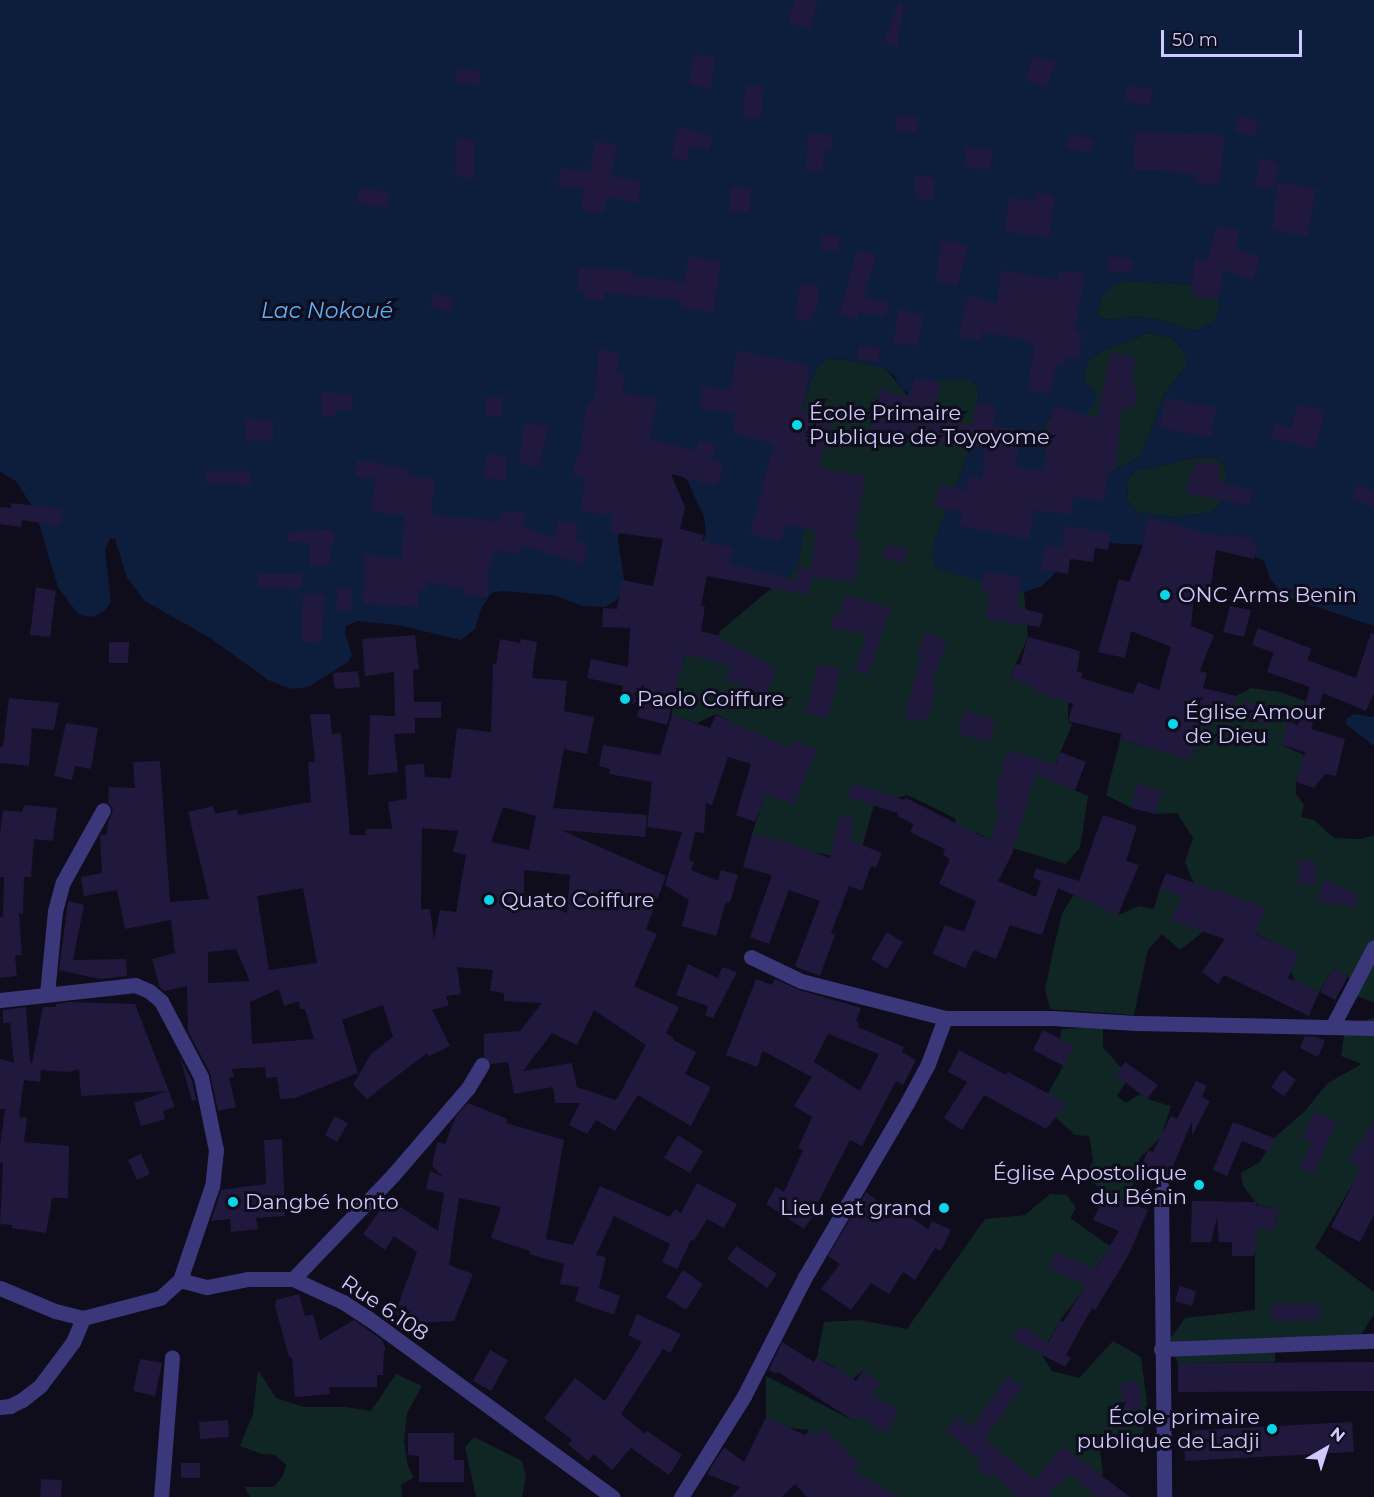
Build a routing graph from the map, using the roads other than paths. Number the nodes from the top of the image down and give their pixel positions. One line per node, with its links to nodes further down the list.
1 (103, 810): 4 (street)
2 (1374, 947): 7 (street)
3 (751, 957): 6 (street)
4 (47, 994): 5 (street); 12 (street)
5 (0, 1000)
6 (945, 1018): 7 (street); 21 (street)
7 (1332, 1027): 8 (street)
8 (1374, 1028)
9 (482, 1065): 11 (street)
10 (1161, 1186): 16 (street)
11 (293, 1279): 12 (street, Rue 6.108); 20 (street, Rue 6.108)
12 (180, 1280): 14 (street)
13 (0, 1288): 14 (street)
14 (83, 1318): 18 (street)
15 (1374, 1341): 16 (street)
16 (1161, 1349): 22 (street)
17 (172, 1357): 19 (street)
18 (0, 1407)
19 (161, 1497)
20 (613, 1497)
21 (681, 1497)
22 (1164, 1497)

